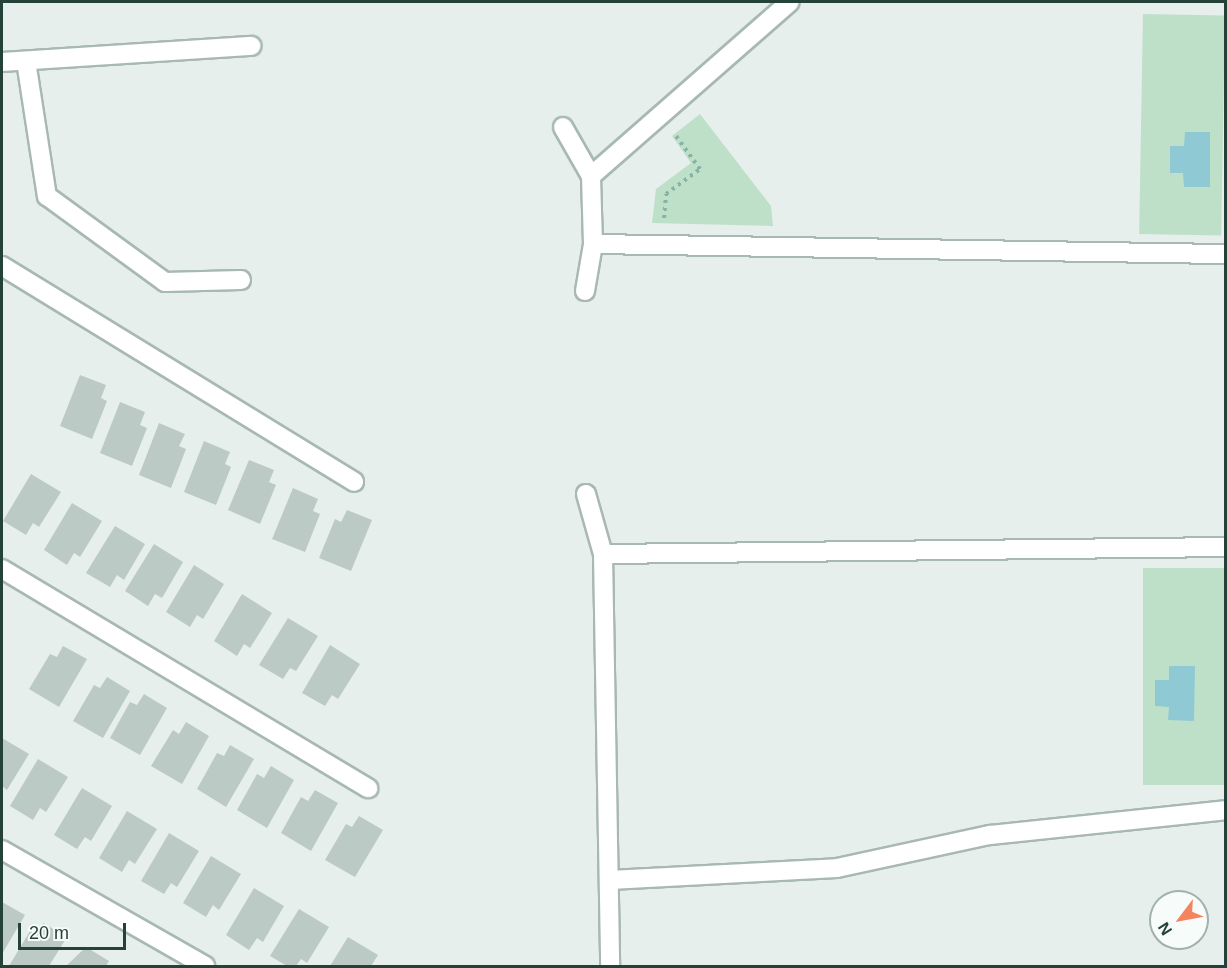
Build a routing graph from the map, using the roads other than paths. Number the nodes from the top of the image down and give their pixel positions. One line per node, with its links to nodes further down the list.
1 (790, 2): 6 (street)
2 (251, 46): 3 (street)
3 (26, 61): 4 (street); 10 (street)
4 (2, 62)
5 (563, 127): 6 (street)
6 (591, 176): 7 (street)
7 (593, 244): 8 (street); 11 (street)
8 (1226, 254)
9 (2, 266): 12 (street)
10 (242, 280)
11 (585, 291)
12 (354, 482)
13 (586, 494): 15 (street)
14 (1226, 547): 15 (street)
15 (603, 554): 20 (street)
16 (2, 569): 17 (street)
17 (368, 788)
18 (1226, 810): 20 (street)
19 (2, 850): 21 (street)
20 (610, 880): 22 (street)
21 (205, 966)
22 (610, 966)

